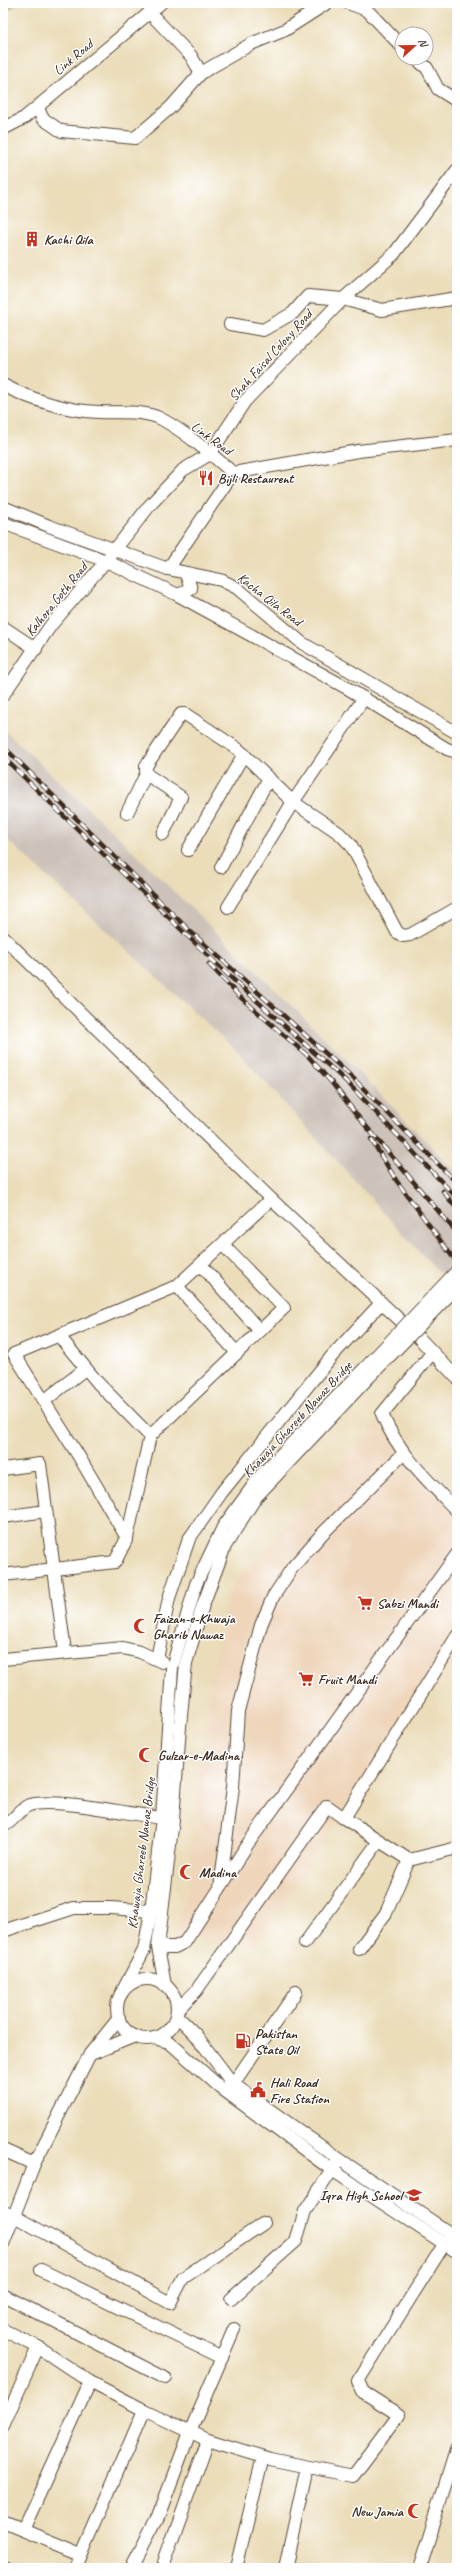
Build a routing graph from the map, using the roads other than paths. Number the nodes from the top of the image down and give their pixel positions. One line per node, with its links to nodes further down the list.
1 (161, 3): 4 (street, Link Road)
2 (327, 3): 7 (street)
3 (348, 3): 5 (street)
4 (149, 12): 7 (street); 9 (street, Link Road)
5 (394, 39)
6 (425, 66): 8 (street)
7 (201, 73): 9 (street)
8 (457, 101)
9 (38, 107): 10 (street, Link Road)
10 (3, 129)
11 (457, 170): 13 (street, Shah Faisal Colony Road)
12 (457, 298): 14 (street)
13 (343, 299): 14 (street); 16 (street); 19 (street, Shah Faisal Colony Road)
14 (442, 302): 15 (street)
15 (457, 308)
16 (230, 324)
17 (3, 385): 19 (street, Link Road)
18 (457, 440): 20 (street, Link Road)
19 (210, 454): 20 (street, Link Road); 23 (street, Shah Faisal Colony Road)
20 (233, 473): 25 (street)
21 (3, 507): 23 (street, Kacha Qila Road)
22 (3, 523): 24 (street)
23 (115, 549): 24 (street, Shah Faisal Colony Road); 25 (street, Kacha Qila Road)
24 (106, 561): 27 (street); 29 (street, Kalhora Goth Road)
25 (168, 569): 26 (street, Kacha Qila Road)
26 (186, 574): 27 (street); 32 (street, Kacha Qila Road)
27 (178, 595): 31 (street)
28 (3, 627): 29 (street)
29 (36, 649): 30 (street, Kalhora Goth Road)
30 (3, 695)
31 (364, 698): 33 (street); 37 (street)
32 (456, 733)
33 (454, 752)
34 (244, 754): 35 (street); 36 (street); 40 (street)
35 (146, 774): 38 (street); 39 (street)
36 (269, 778): 37 (street); 41 (street)
37 (293, 802): 42 (street); 43 (street)
38 (126, 813)
39 (162, 834)
40 (188, 850)
41 (221, 867)
42 (228, 907)
43 (457, 908)
44 (3, 937): 45 (street)
45 (270, 1200): 46 (street); 51 (street)
46 (223, 1245): 47 (street); 52 (street)
47 (202, 1266): 49 (street); 52 (street)
48 (457, 1271): 57 (street, bridge)
49 (177, 1286): 53 (street); 54 (street)
50 (457, 1287): 57 (street, bridge)
51 (381, 1303): 55 (street); 73 (street)
52 (260, 1331): 54 (street)
53 (59, 1336): 56 (street); 59 (street)
54 (237, 1353): 60 (street)
55 (432, 1353): 58 (street); 61 (street)
56 (85, 1369): 59 (street); 60 (street)
57 (369, 1370): 74 (street, Khawaja Ghareeb Nawaz Bridge); 85 (street, Khawaja Ghareeb Nawaz Bridge)
58 (457, 1378)
59 (44, 1401): 66 (street)
60 (150, 1436): 66 (street)
61 (403, 1454): 64 (street); 81 (street)
62 (3, 1470): 63 (street)
63 (46, 1511): 65 (street); 68 (street)
64 (457, 1511)
65 (3, 1517)
66 (127, 1538): 68 (street)
67 (457, 1554): 81 (street)
68 (54, 1569): 69 (street); 71 (street)
69 (3, 1576)
70 (457, 1636): 76 (street)
71 (65, 1652): 72 (street); 73 (street)
72 (3, 1659)
73 (157, 1659): 74 (street)
74 (172, 1668): 75 (street, Khawaja Ghareeb Nawaz Bridge)
75 (162, 1818): 77 (street); 82 (street, Khawaja Ghareeb Nawaz Bridge)
76 (344, 1818): 78 (street); 90 (street)
77 (3, 1826)
78 (380, 1840): 80 (street); 84 (street)
79 (457, 1848): 80 (street)
80 (408, 1860): 86 (street)
81 (220, 1888): 85 (street)
82 (151, 1912): 83 (street); 89 (street, Khawaja Ghareeb Nawaz Bridge)
83 (3, 1931)
84 (305, 1943)
85 (158, 1947): 87 (street, Khawaja Ghareeb Nawaz Bridge)
86 (359, 1949)
87 (165, 1985): 89 (street); 90 (street)
88 (296, 1992): 95 (street)
89 (121, 1994): 91 (street)
90 (177, 2013): 93 (street); 95 (street)
91 (119, 2018): 92 (street); 94 (street)
92 (134, 2036): 93 (street); 94 (street)
93 (154, 2038): 99 (street)
94 (90, 2054): 98 (street)
95 (233, 2084): 97 (street)
96 (3, 2150): 98 (street)
97 (339, 2159): 99 (street); 102 (street)
98 (34, 2164): 100 (street)
99 (332, 2170): 103 (street); 108 (street)
100 (8, 2214): 101 (street); 104 (street)
101 (264, 2223)
102 (457, 2238)
103 (445, 2243): 105 (street); 121 (street)
104 (3, 2244)
105 (457, 2252)
106 (41, 2270): 112 (street)
107 (3, 2295): 113 (street)
108 (231, 2299)
109 (234, 2329): 112 (street)
110 (3, 2330): 111 (street)
111 (38, 2347): 114 (street); 116 (street)
112 (222, 2358): 117 (street)
113 (165, 2378)
114 (90, 2382): 115 (street); 123 (street)
115 (144, 2410): 117 (street); 124 (street)
116 (3, 2426)
117 (190, 2432): 118 (street); 128 (street)
118 (208, 2440): 120 (street); 129 (street)
119 (457, 2447): 132 (street)
120 (263, 2457): 121 (street); 130 (street)
121 (307, 2467): 131 (street)
122 (3, 2522): 123 (street)
123 (23, 2530): 124 (street)
124 (81, 2554): 127 (street)
125 (3, 2567): 126 (street)
126 (6, 2568)
127 (76, 2568)
128 (131, 2568)
129 (162, 2568)
130 (236, 2568)
131 (285, 2568)
132 (419, 2568)

